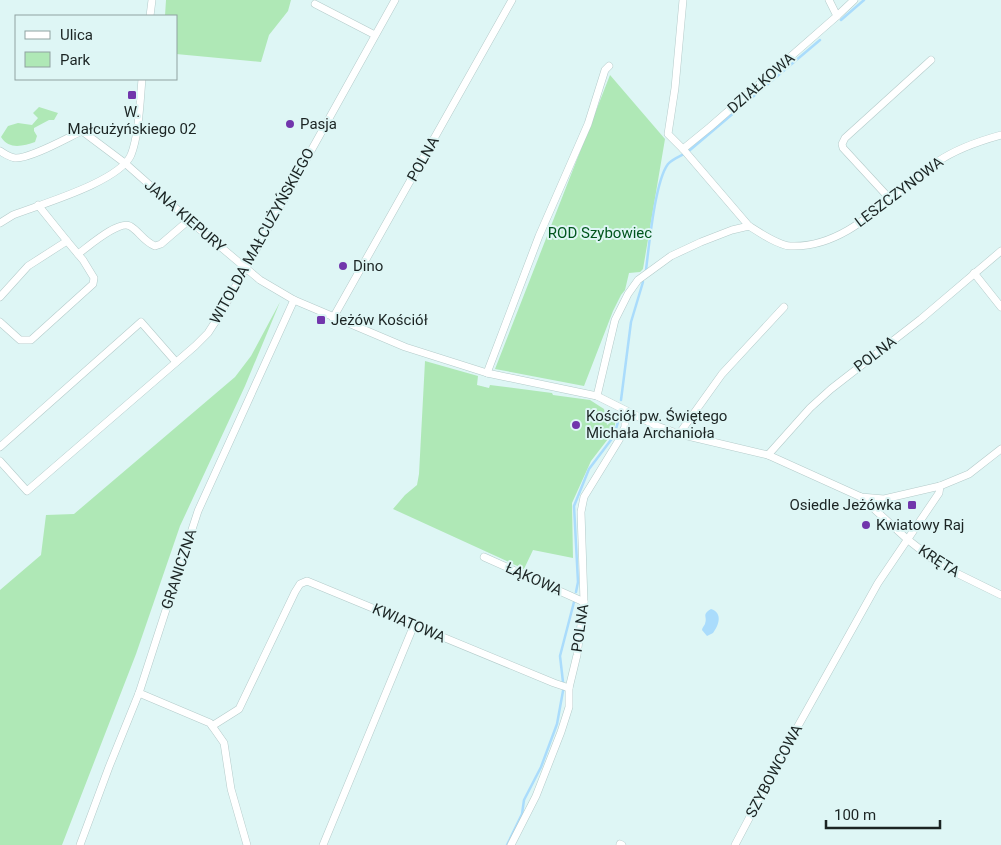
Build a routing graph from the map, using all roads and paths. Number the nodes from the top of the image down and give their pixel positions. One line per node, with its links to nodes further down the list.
1 (152, 0): 8 (street)
2 (394, 0): 10 (street, WITOLDA MAŁCUŻYŃSKIEGO)
3 (512, 0): 32 (street, POLNA)
4 (683, 0): 16 (street)
5 (829, 0): 9 (street)
6 (854, 0): 9 (street, DZIAŁKOWA)
7 (315, 4): 10 (street)
8 (150, 15)
9 (837, 16): 16 (street, DZIAŁKOWA)
10 (375, 35): 26 (street, WITOLDA MAŁCUŻYŃSKIEGO)
11 (931, 60): 18 (street)
12 (609, 66): 35 (street)
13 (142, 80): 17 (street)
14 (1001, 135): 18 (street, LESZCZYNOWA)
15 (0, 151): 17 (street, JANA KIEPURY)
16 (686, 153): 22 (street)
17 (126, 164): 19 (street); 20 (street, JANA KIEPURY)
18 (890, 199): 22 (street, LESZCZYNOWA)
19 (38, 205): 21 (street); 23 (street)
20 (189, 220): 25 (street); 26 (street, JANA KIEPURY)
21 (0, 223)
22 (749, 226): 36 (street)
23 (67, 241): 25 (street); 28 (street)
24 (1001, 251): 27 (street)
25 (78, 254): 33 (street)
26 (245, 267): 29 (street); 34 (street, WITOLDA MAŁCUŻYŃSKIEGO)
27 (974, 273): 31 (street); 41 (street, POLNA)
28 (0, 298)
29 (294, 300): 32 (street); 51 (street, GRANICZNA)
30 (784, 307): 38 (street)
31 (1001, 307)
32 (333, 318): 35 (street)
33 (0, 322)
34 (176, 362): 39 (street); 42 (street, WITOLDA MAŁCUŻYŃSKIEGO)
35 (487, 373): 36 (street)
36 (597, 396): 37 (street)
37 (625, 411): 38 (street); 48 (street, POLNA)
38 (679, 434): 41 (street)
39 (0, 447)
40 (1001, 449): 43 (street)
41 (768, 455): 44 (street)
42 (0, 461)
43 (940, 486): 44 (street); 45 (street)
44 (861, 497): 45 (street, KRĘTA)
45 (907, 539): 47 (street, KRĘTA); 57 (street, SZYBOWCOWA)
46 (484, 557): 48 (street, ŁĄKOWA)
47 (1001, 595)
48 (584, 602): 50 (street, POLNA)
49 (414, 625): 50 (street, KWIATOWA); 52 (street, KWIATOWA); 55 (street)
50 (569, 688): 56 (street, POLNA)
51 (139, 693): 52 (street); 53 (street, GRANICZNA)
52 (212, 726): 54 (street)
53 (80, 845)
54 (248, 845)
55 (323, 845)
56 (511, 845)
57 (735, 845)

